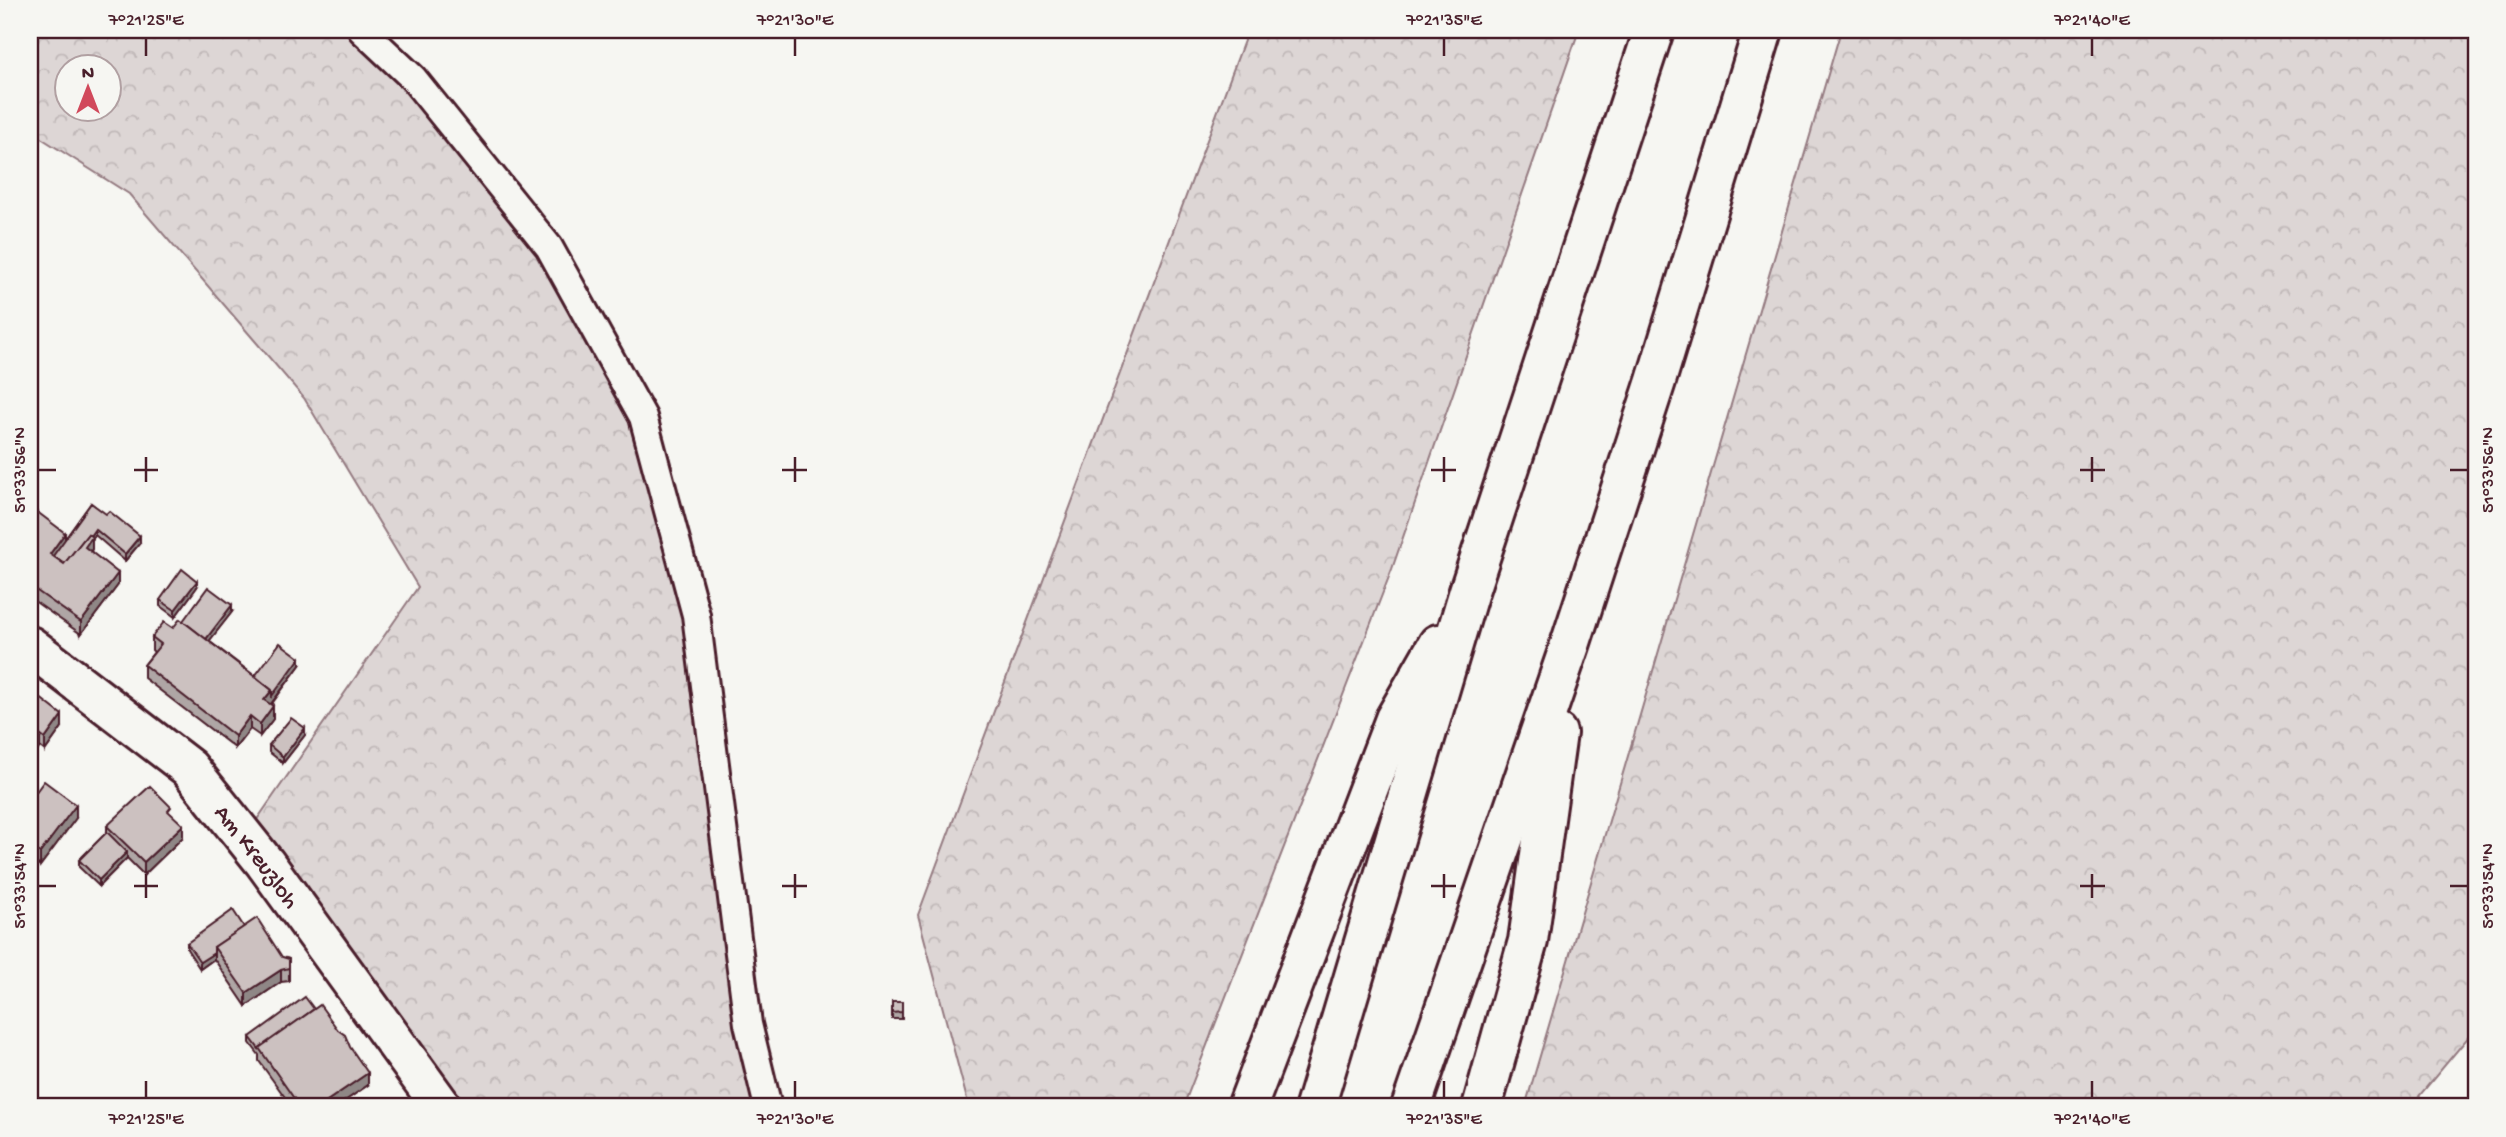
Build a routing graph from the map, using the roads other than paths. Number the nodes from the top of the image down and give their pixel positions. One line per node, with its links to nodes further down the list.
1 (362, 30): 8 (lane)
2 (1654, 30): 4 (main road)
3 (1763, 30): 5 (main road)
4 (1469, 591): 9 (main road); 10 (main road)
5 (1570, 645): 11 (main road); 12 (main road)
6 (30, 646): 7 (main road, Am Kreuzloh)
7 (442, 1107)
8 (768, 1107)
9 (1247, 1107)
10 (1315, 1107)
11 (1411, 1107)
12 (1482, 1107)

